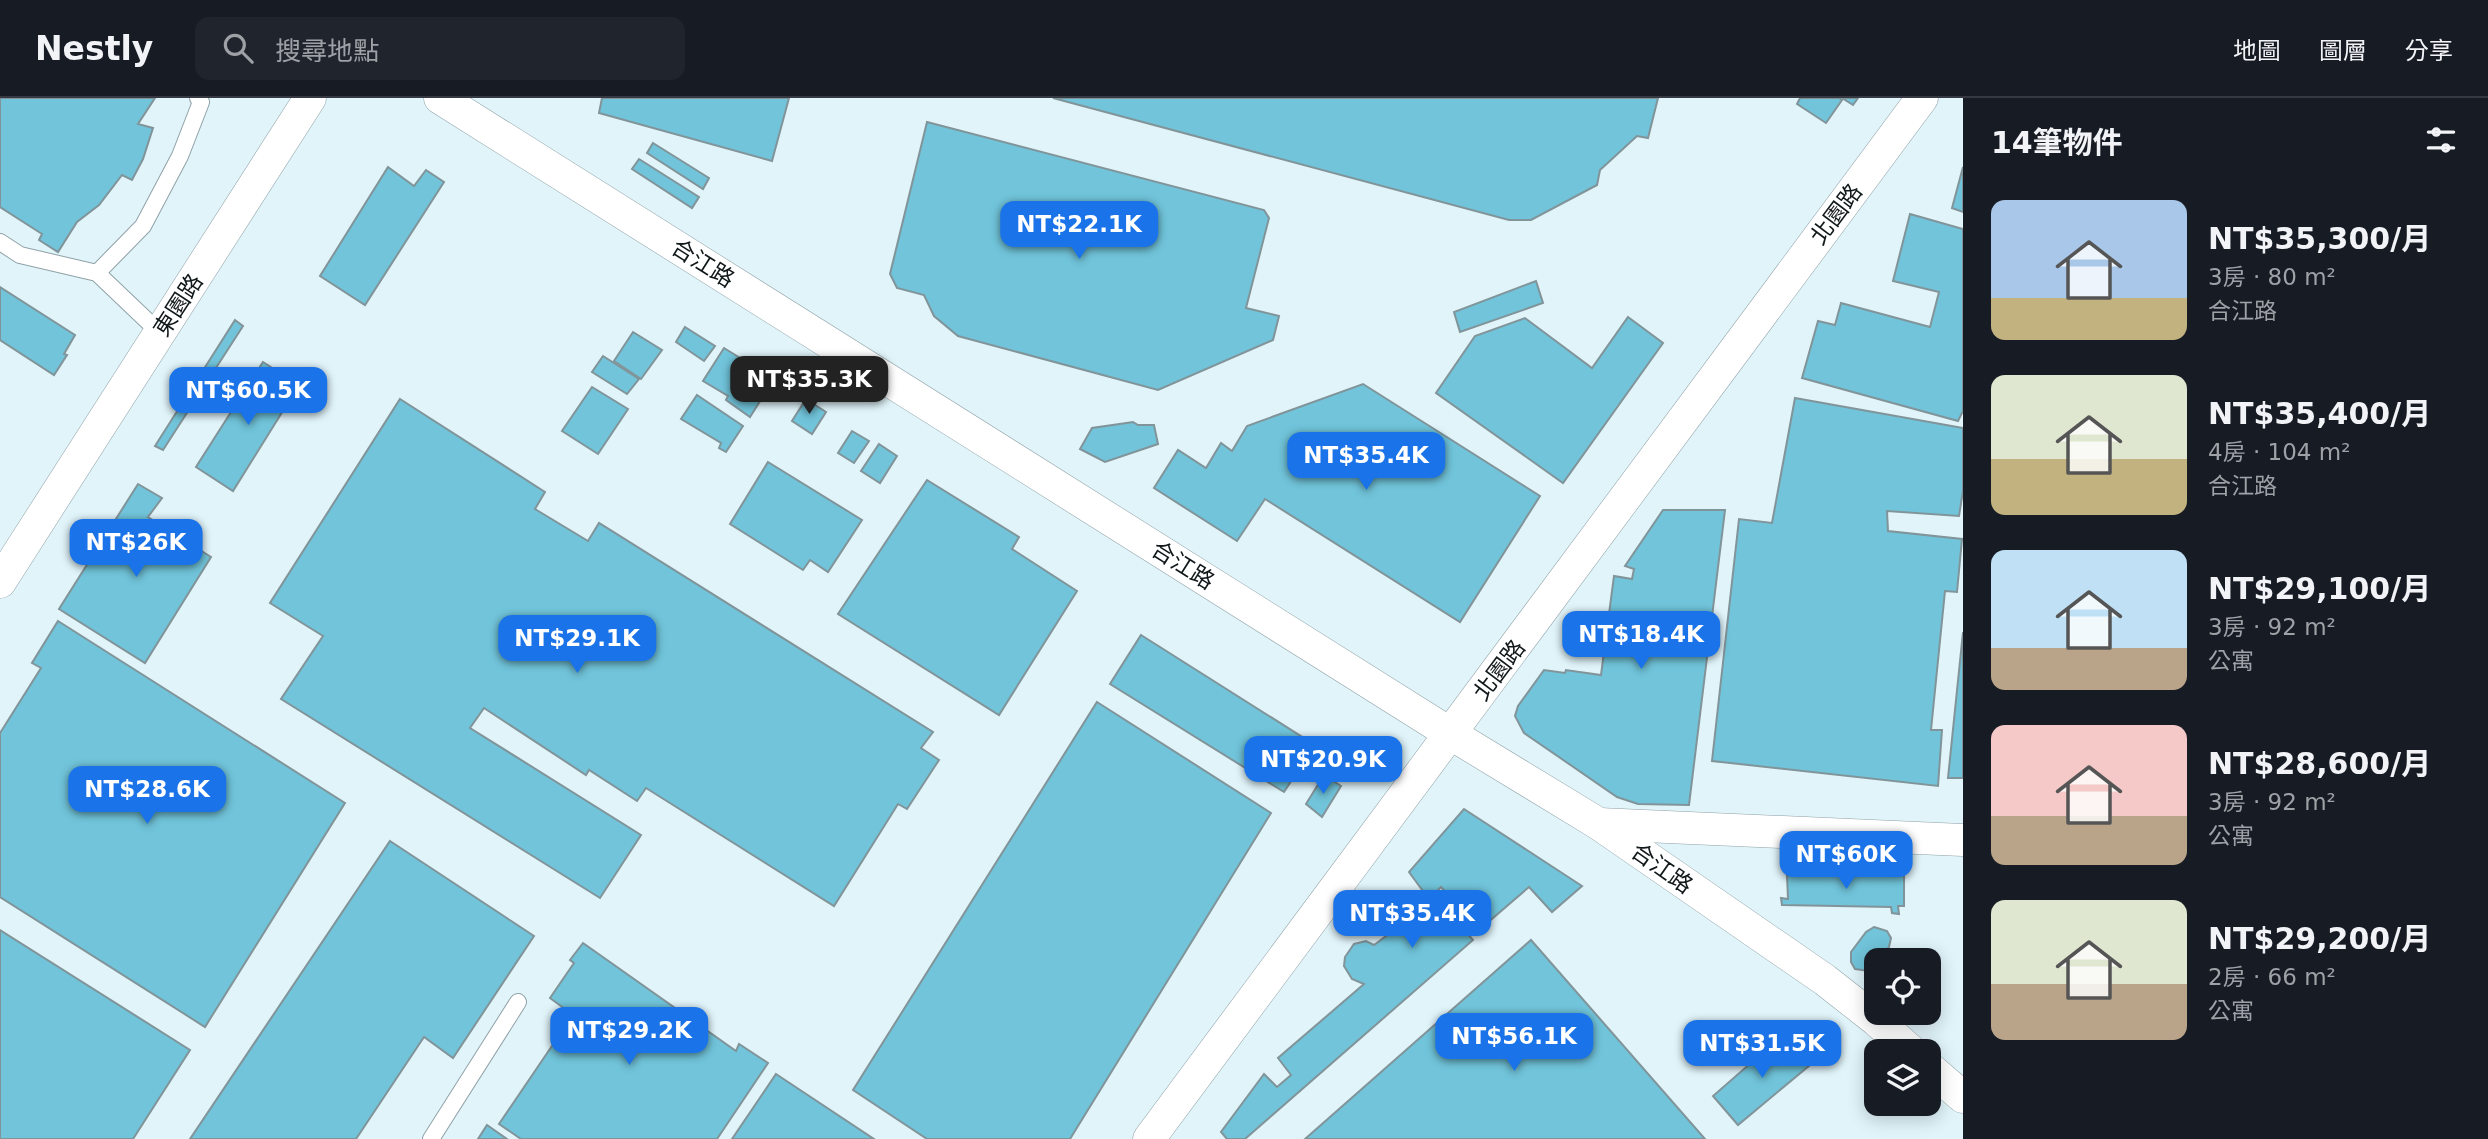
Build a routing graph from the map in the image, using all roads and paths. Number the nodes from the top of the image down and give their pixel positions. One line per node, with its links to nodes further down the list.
1 (198, 98): 6 (lane)
2 (310, 98): 7 (street, 東園路)
3 (440, 98): 9 (street, 合江路)
4 (1922, 98): 9 (street, 北園路)
5 (0, 242): 6 (lane)
6 (97, 273): 7 (lane)
7 (160, 332): 8 (street, 東園路)
8 (0, 582)
9 (1451, 734): 10 (street, 合江路); 17 (street, 北園路)
10 (1599, 824): 11 (street); 13 (street, 合江路)
11 (1963, 840)
12 (518, 1002): 16 (lane)
13 (1897, 1039)
14 (1941, 1078): 15 (street)
15 (1963, 1097)
16 (430, 1139)
17 (1149, 1139)

